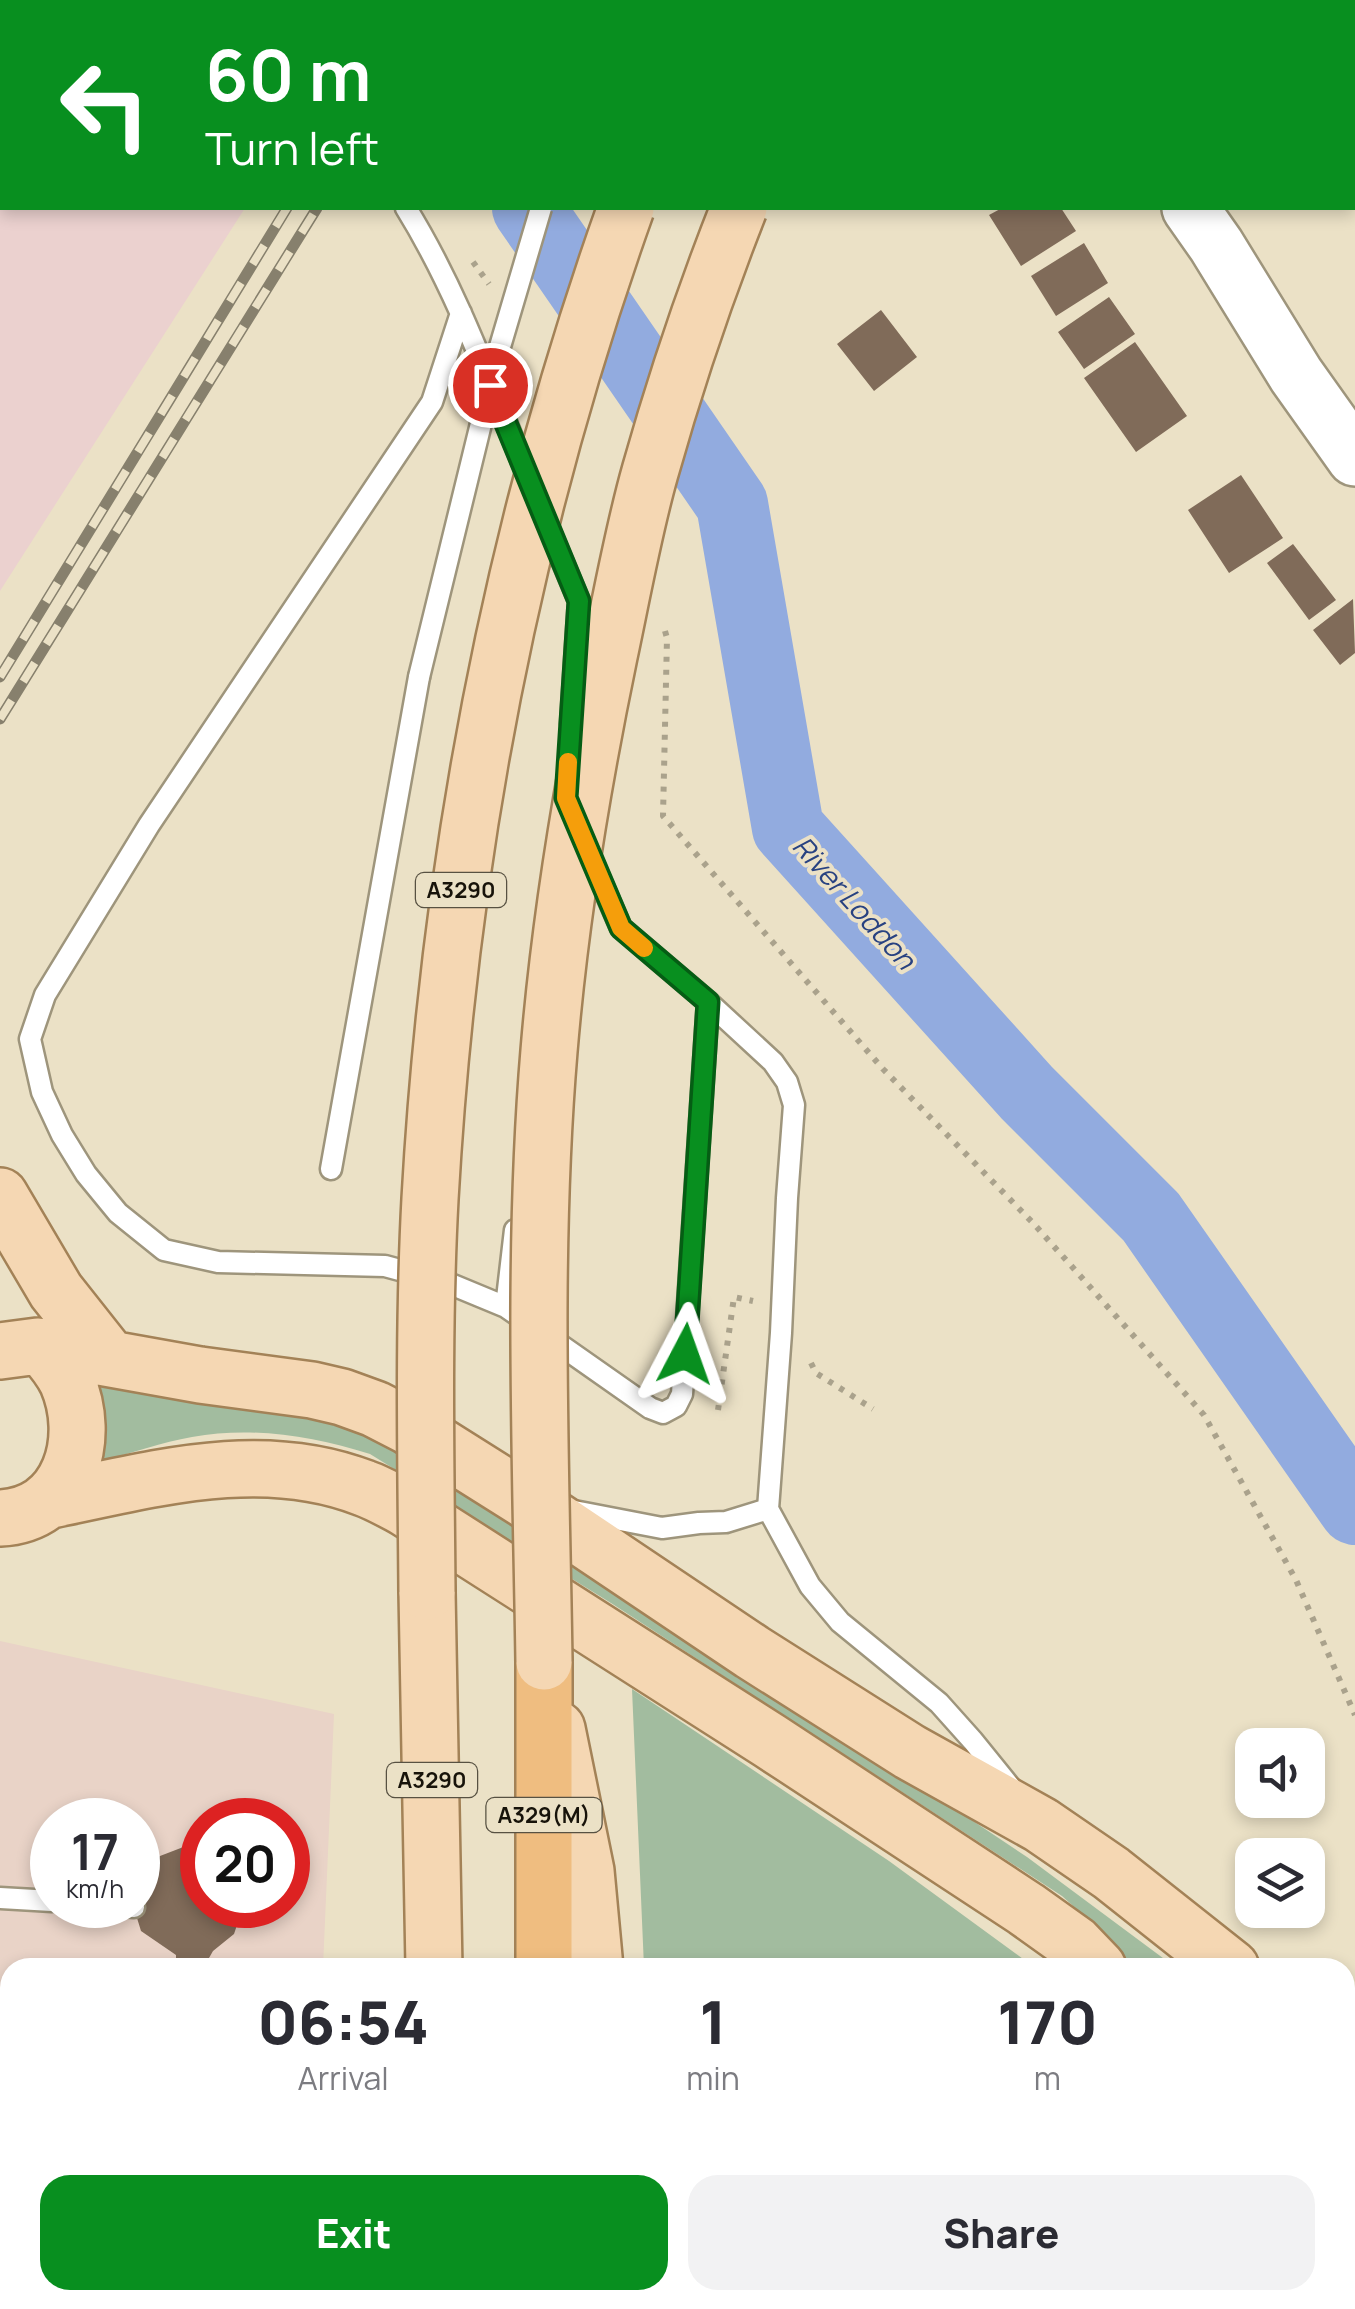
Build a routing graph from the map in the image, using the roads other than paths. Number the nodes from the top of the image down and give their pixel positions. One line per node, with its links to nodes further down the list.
1 (407, 210): 6 (lane)
2 (540, 210): 10 (lane, bridge)
3 (625, 210): 26 (main road, A3290, bridge)
4 (739, 210): 22 (main road, bridge)
5 (1191, 210): 7 (street)
6 (461, 313): 8 (lane); 15 (lane)
7 (1355, 458)
8 (566, 798): 9 (lane); 11 (lane)
9 (708, 1002): 15 (lane); 20 (lane)
10 (331, 1169)
11 (522, 1170)
12 (0, 1196): 17 (main road)
13 (518, 1209): 15 (lane)
14 (0, 1265): 16 (main road)
15 (506, 1307)
16 (27, 1349): 17 (main road); 19 (main road)
17 (109, 1358): 18 (main road)
18 (524, 1500): 20 (lane); 23 (main road)
19 (32, 1508): 21 (main road); 29 (main road)
20 (768, 1509): 23 (lane)
21 (0, 1561)
22 (544, 1662): 27 (highway, A329(M)); 28 (main road)
23 (1041, 1825): 30 (main road)
24 (0, 1898): 25 (lane)
25 (30, 1900)
26 (434, 1958)
27 (544, 1958)
28 (594, 1958)
29 (1088, 1958)
30 (1218, 1958)

